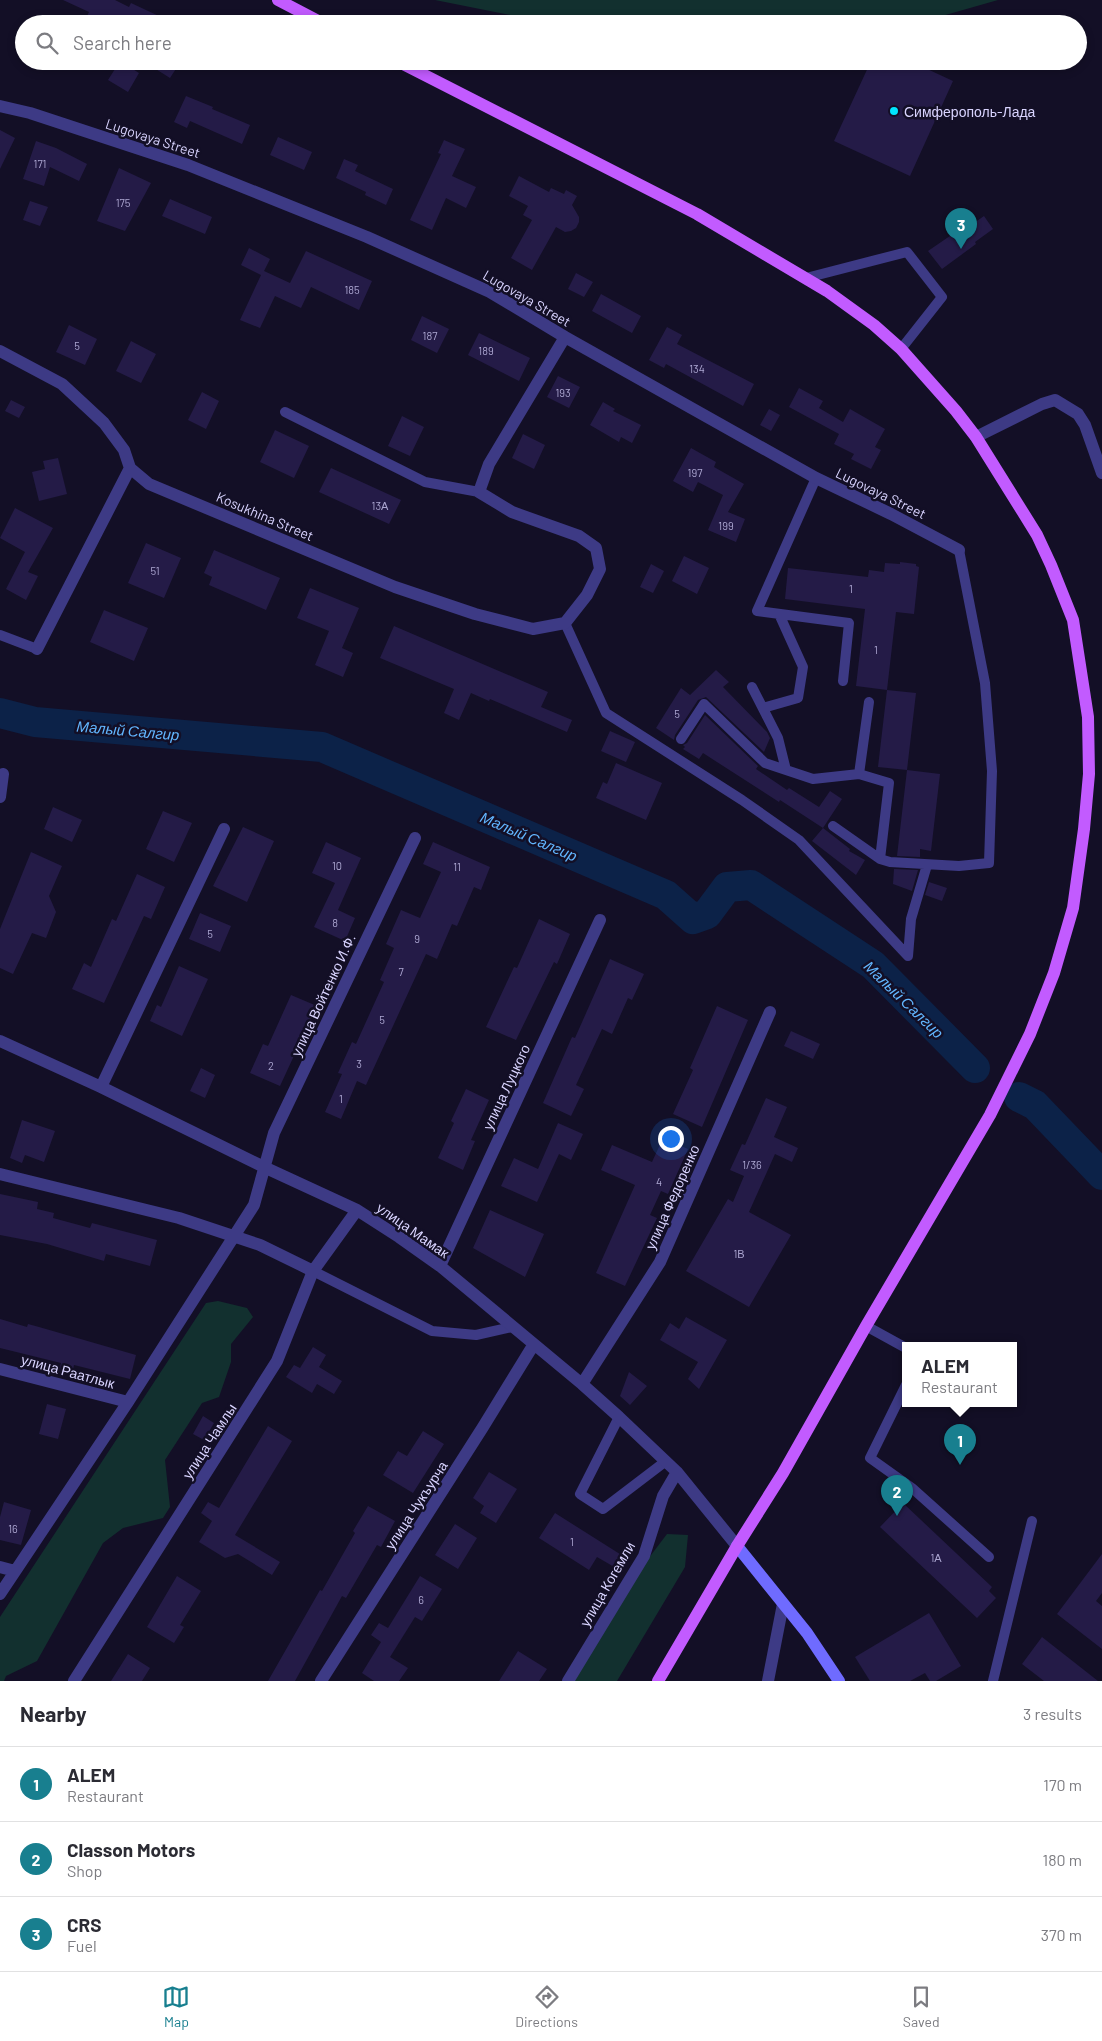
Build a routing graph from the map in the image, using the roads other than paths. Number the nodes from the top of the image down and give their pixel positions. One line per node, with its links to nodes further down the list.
1 (278, 0): 2 (main road)
2 (307, 15)
3 (415, 70): 5 (main road)
4 (0, 106): 6 (street, Lugovaya Street)
5 (806, 278): 7 (main road); 7 (lane)
6 (565, 337): 13 (street, Lugovaya Street); 14 (street)
7 (901, 349): 10 (main road)
8 (0, 351): 11 (street, Kosukhina Street)
9 (285, 412): 14 (lane)
10 (976, 436): 12 (street); 44 (main road)
11 (130, 468): 17 (street, Kosukhina Street); 19 (street)
12 (1102, 472)
13 (816, 478): 15 (street, Lugovaya Street); 16 (lane)
14 (479, 492): 17 (street)
15 (959, 550): 33 (lane)
16 (779, 614): 20 (lane); 23 (lane)
17 (565, 623): 33 (lane)
18 (0, 635): 19 (lane)
19 (37, 649)
20 (843, 681)
21 (752, 687): 23 (lane)
22 (870, 702): 27 (lane)
23 (763, 708): 25 (lane)
24 (681, 739): 25 (lane)
25 (786, 770): 27 (lane)
26 (2, 771): 28 (street)
27 (859, 774): 32 (lane)
28 (0, 797)
29 (833, 826): 32 (lane)
30 (224, 829): 37 (street)
31 (415, 838): 38 (street, улица Войтенко И.Ф.)
32 (880, 858): 33 (lane)
33 (928, 865)
34 (600, 920): 42 (street, улица Луцкого)
35 (770, 1012): 49 (street, улица Федоренко)
36 (0, 1041): 37 (street, улица Мамак)
37 (101, 1087): 38 (street, улица Мамак)
38 (266, 1168): 40 (street, улица Мамак); 41 (street, улица Войтенко И.Ф.)
39 (0, 1174): 41 (street)
40 (356, 1210): 42 (street, улица Мамак); 43 (street, улица Чамлы)
41 (234, 1238): 43 (street); 51 (street, улица Войтенко И.Ф.)
42 (440, 1266): 45 (street, улица Мамак)
43 (313, 1271): 45 (lane); 62 (street, улица Чамлы)
44 (866, 1326): 47 (lane); 56 (main road)
45 (512, 1327): 46 (street, улица Мамак)
46 (534, 1344): 49 (street, улица Мамак); 63 (street, улица Чукъурча)
47 (902, 1346)
48 (0, 1369): 51 (street, улица Раатлык)
49 (582, 1384): 52 (street, улица Мамак)
50 (902, 1393): 57 (lane)
51 (128, 1402): 59 (street, улица Войтенко И.Ф.)
52 (619, 1417): 53 (street, улица Мамак); 53 (lane)
53 (666, 1461): 54 (street, улица Мамак)
54 (677, 1472): 56 (street, улица Мамак); 64 (street, улица Когемли)
55 (1032, 1521): 68 (lane)
56 (737, 1546): 61 (main road); 65 (main road)
57 (989, 1557)
58 (0, 1567): 59 (street)
59 (15, 1571): 60 (street, улица Войтенко И.Ф.)
60 (0, 1594)
61 (783, 1604): 66 (street); 67 (main road)
62 (74, 1681)
63 (321, 1681)
64 (568, 1681)
65 (658, 1681)
66 (768, 1681)
67 (839, 1681)
68 (993, 1681)

